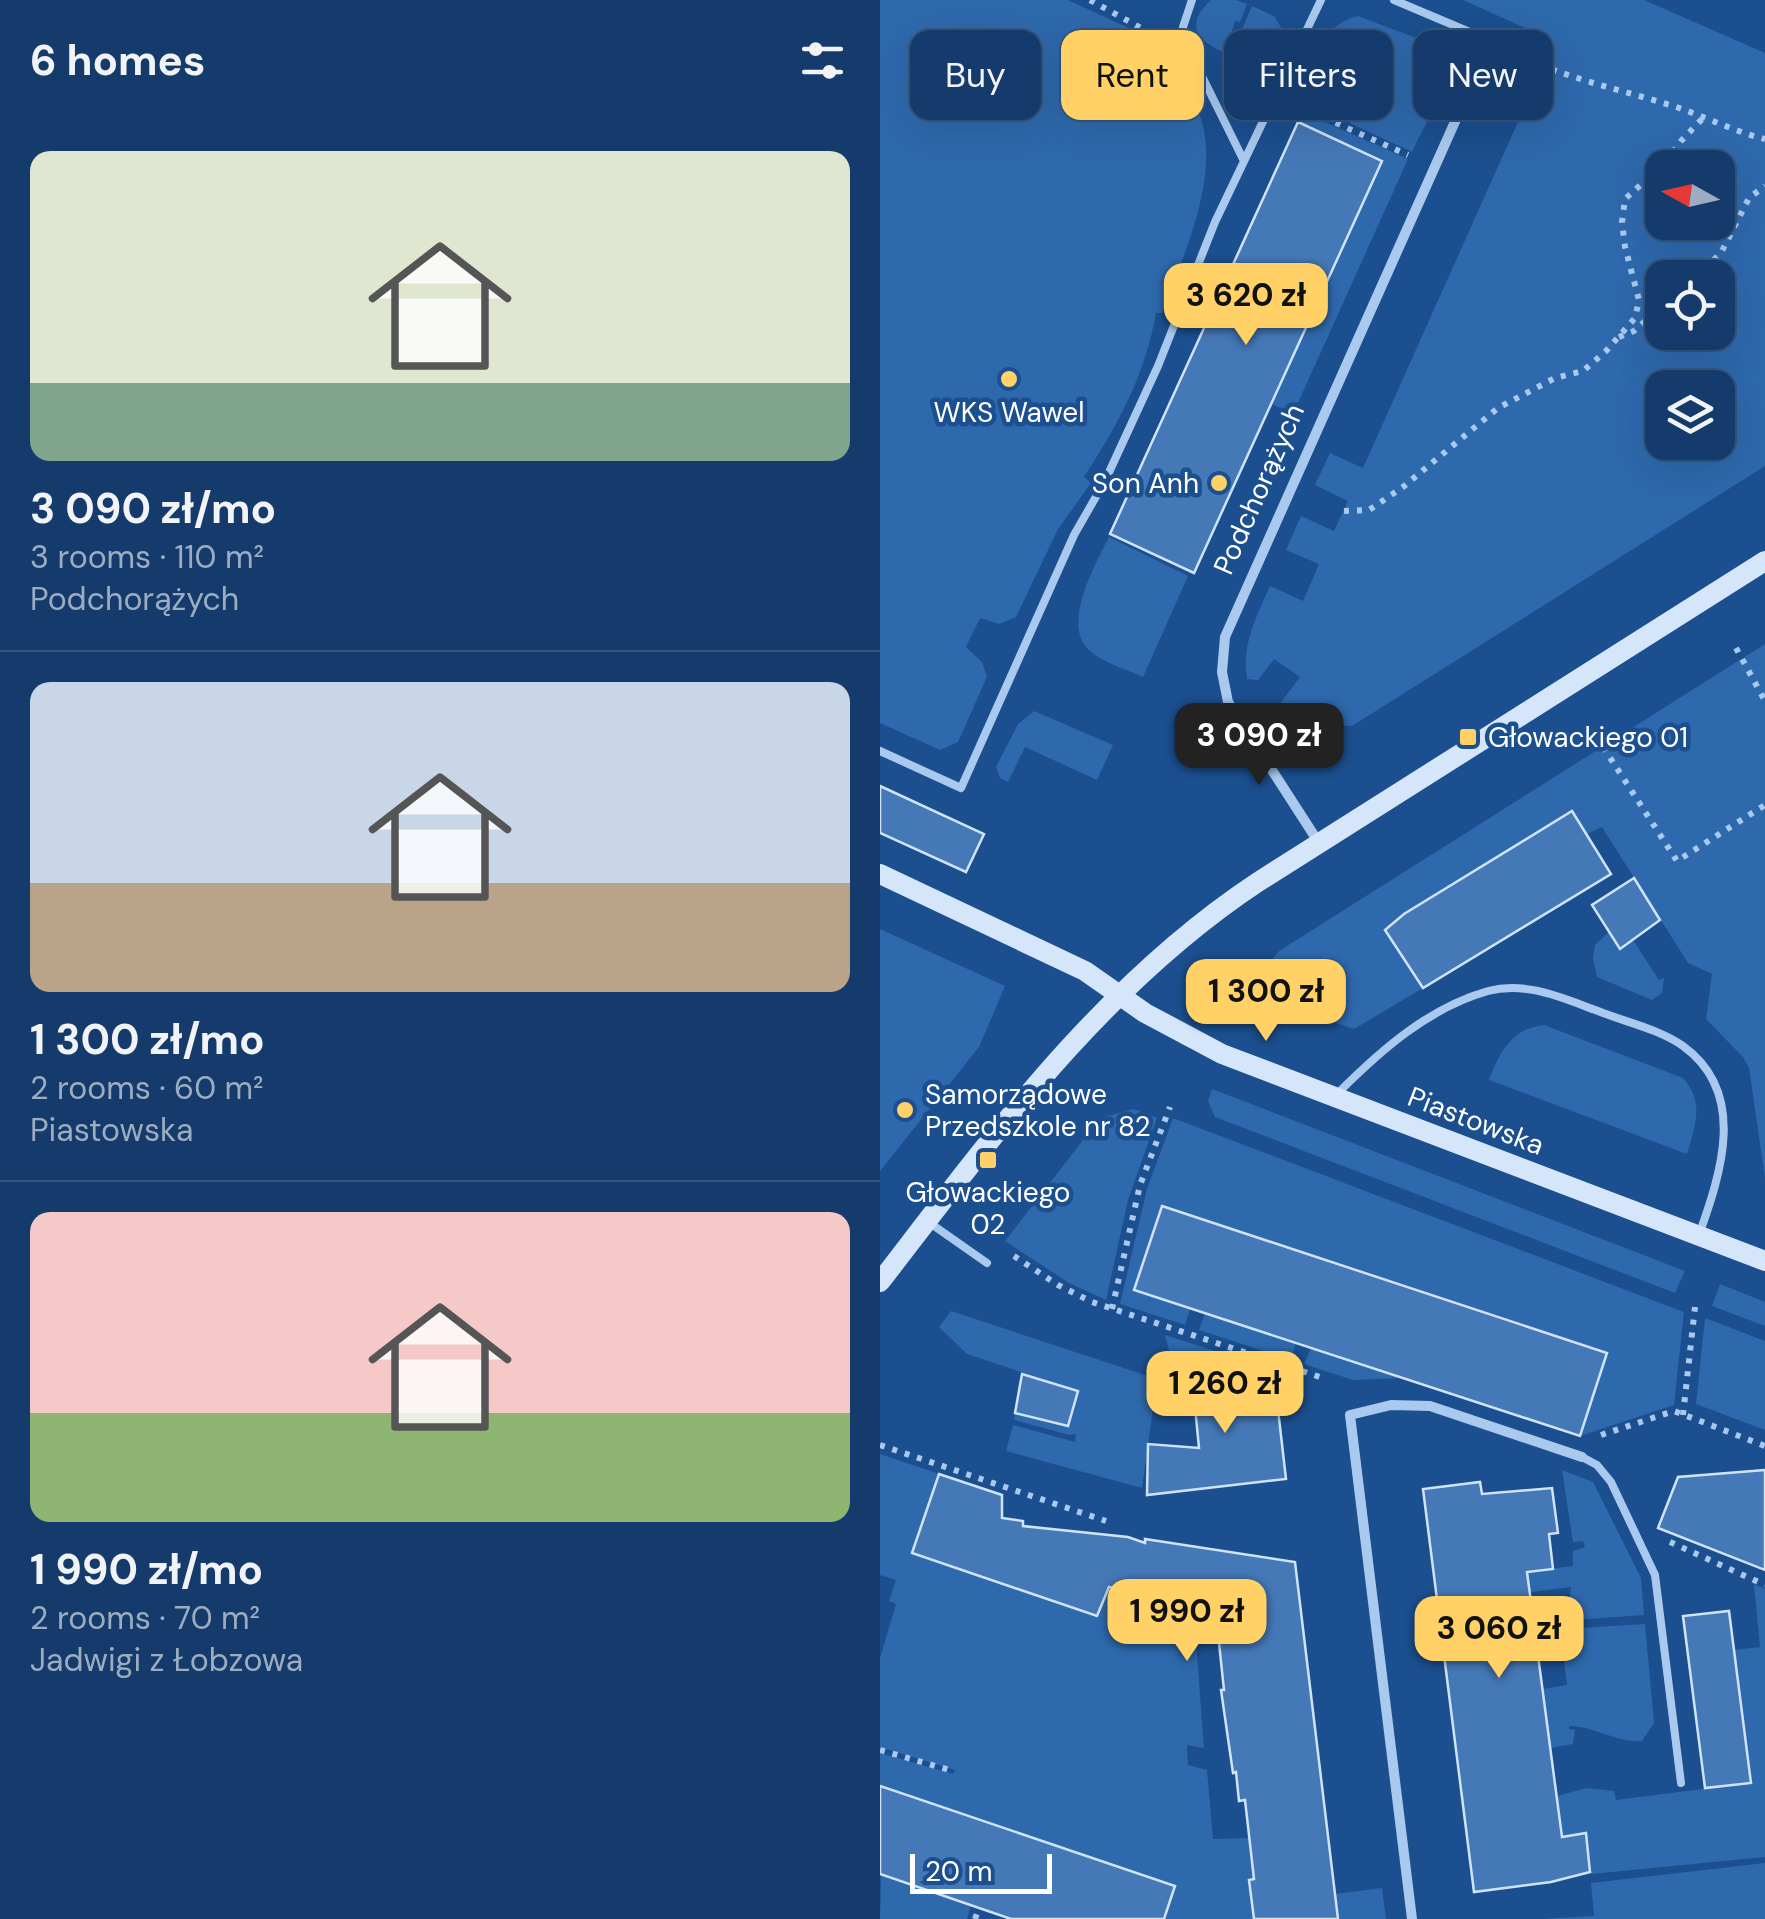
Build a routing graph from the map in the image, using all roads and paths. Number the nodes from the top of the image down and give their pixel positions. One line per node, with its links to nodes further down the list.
1 (1192, 0): 9 (lane)
2 (1320, 0): 9 (lane)
3 (1394, 0): 4 (lane)
4 (1465, 30)
5 (1553, 70): 6 (path)
6 (1703, 118): 8 (path); 13 (path)
7 (1455, 120): 21 (street, Podchorążych)
8 (1765, 139)
9 (1243, 159): 19 (lane)
10 (1765, 186): 11 (path)
11 (1714, 260)
12 (1645, 321): 13 (path)
13 (1618, 338): 14 (path)
14 (1344, 511)
15 (1765, 561): 21 (street)
16 (1736, 648): 17 (path)
17 (1765, 701)
18 (1596, 736): 20 (path)
19 (880, 751)
20 (1765, 805)
21 (1318, 843): 23 (street)
22 (880, 874): 23 (street, Piastowska)
23 (1118, 995): 24 (street, Piastowska); 26 (street)
24 (1335, 1097): 27 (street, Piastowska); 27 (lane)
25 (1170, 1107): 33 (path)
26 (927, 1221): 30 (lane); 31 (street)
27 (1698, 1236): 29 (street, Piastowska)
28 (1010, 1253): 33 (path)
29 (1765, 1262)
30 (987, 1263)
31 (880, 1282)
32 (1695, 1307): 35 (path)
33 (1112, 1309): 34 (path)
34 (1326, 1380)
35 (1684, 1415): 36 (path); 38 (path)
36 (1582, 1441)
37 (880, 1445): 40 (path)
38 (1765, 1446)
39 (1582, 1457): 41 (lane); 48 (street)
40 (1106, 1520)
41 (1632, 1524): 42 (path); 45 (lane)
42 (1765, 1585)
43 (880, 1750): 44 (path)
44 (954, 1771)
45 (1681, 1783)
46 (979, 1908): 47 (path)
47 (976, 1919)
48 (1412, 1919)

